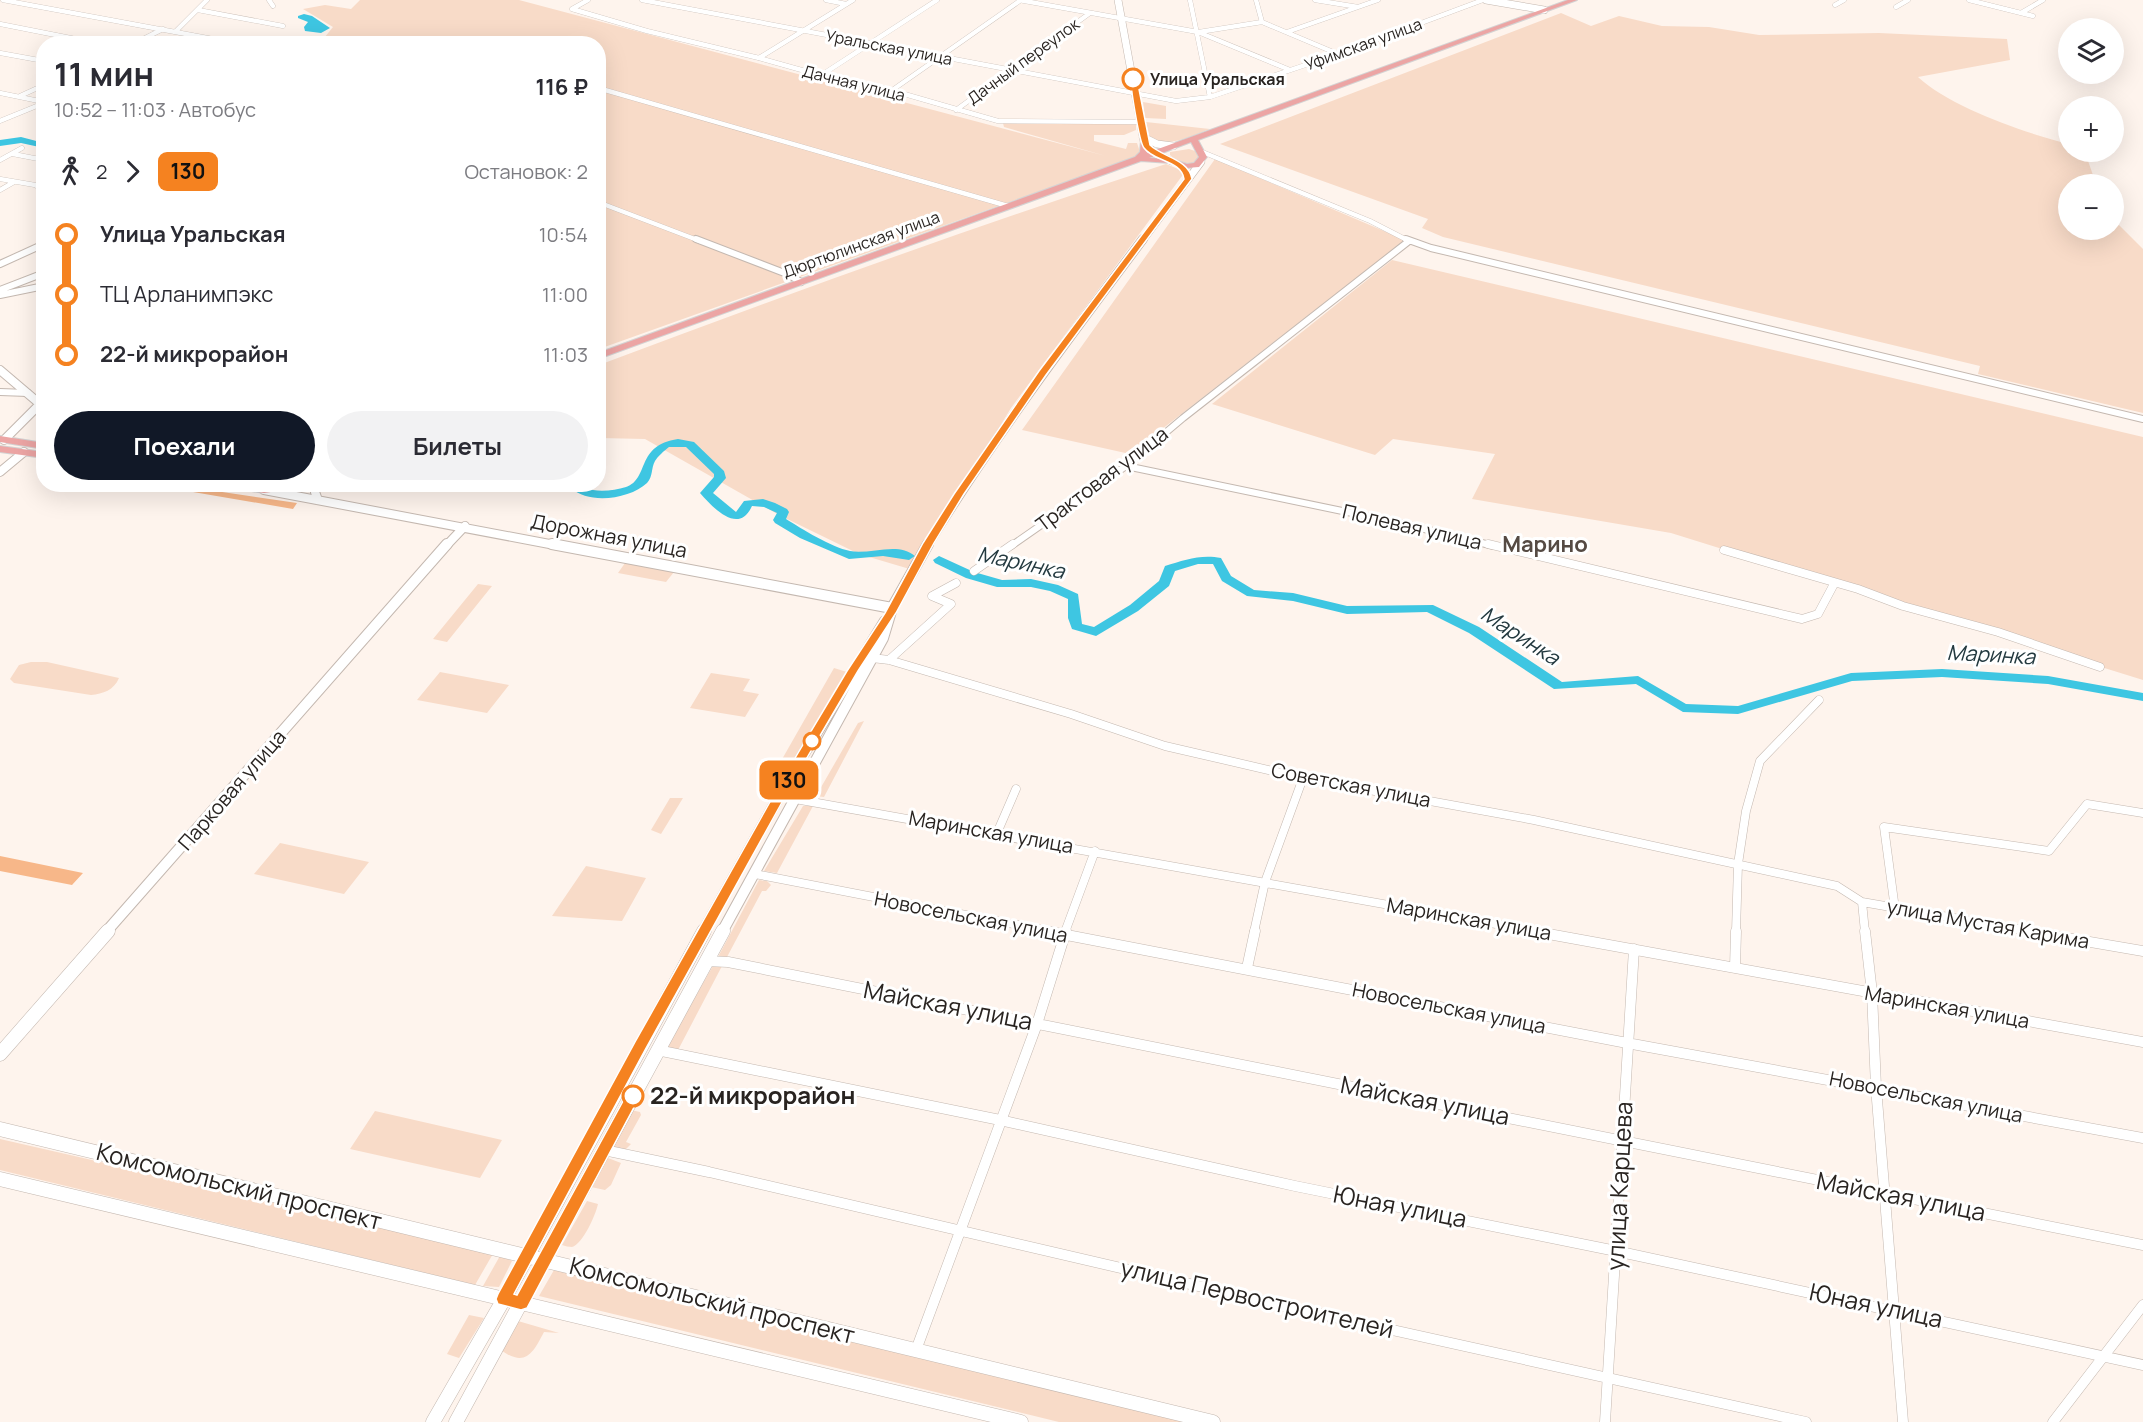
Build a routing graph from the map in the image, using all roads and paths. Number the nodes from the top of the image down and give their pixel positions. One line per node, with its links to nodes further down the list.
1 (3, 0): 35 (street)
2 (207, 0): 26 (street)
3 (269, 0): 23 (street)
4 (588, 0): 47 (street, Дачная улица)
5 (642, 0): 37 (street, Уральская улица)
6 (826, 0): 21 (street)
7 (853, 0): 21 (street)
8 (936, 0): 43 (street)
9 (1020, 0): 28 (street); 46 (street)
10 (1118, 0): 31 (main road)
11 (1190, 0): 38 (street)
12 (1256, 0): 32 (street)
13 (1315, 0): 24 (street)
14 (1378, 0): 24 (street)
15 (1485, 0): 27 (main road); 45 (street, Уфимская улица)
16 (1574, 0): 27 (main road, Дюртюлинская улица)
17 (1844, 0): 22 (street)
18 (1908, 0): 25 (street)
19 (1973, 0): 29 (street)
20 (2043, 0): 29 (street)
21 (846, 4): 37 (street)
22 (1835, 5)
23 (273, 6)
24 (1359, 7): 39 (street)
25 (1896, 8)
26 (198, 10): 34 (street); 36 (street)
27 (1544, 10): 64 (main road, Дюртюлинская улица)
28 (1090, 13): 31 (street); 50 (street, Дачный переулок)
29 (2021, 13): 30 (street)
30 (2032, 16)
31 (1122, 19): 38 (street); 56 (main road)
32 (1262, 22): 38 (street); 39 (street)
33 (0, 24): 40 (street)
34 (283, 26)
35 (163, 29): 36 (street); 41 (street)
36 (176, 31): 42 (street)
37 (804, 31): 43 (street, Уральская улица); 47 (street)
38 (1198, 32): 49 (street); 58 (street)
39 (1287, 32): 45 (street)
40 (61, 36)
41 (149, 36)
42 (205, 36)
43 (872, 44): 46 (street, Уральская улица); 51 (street)
44 (0, 53): 48 (street)
45 (1338, 54): 49 (street, Уфимская улица)
46 (941, 57): 50 (street, Уральская улица); 54 (street)
47 (759, 58): 51 (street, Дачная улица)
48 (36, 60)
49 (1290, 70): 58 (street, Уфимская улица)
50 (1012, 71): 56 (street, Уральская улица); 61 (street, Дачный переулок)
51 (820, 76): 54 (street, Дачная улица)
52 (36, 89): 57 (street)
53 (606, 90): 82 (street)
54 (891, 91): 61 (street, Дачная улица)
55 (0, 93): 57 (street)
56 (1136, 94): 58 (street, Уфимская улица); 63 (main road)
57 (20, 96): 59 (street)
58 (1210, 97)
59 (36, 100)
60 (36, 105): 62 (street)
61 (956, 110): 63 (street, Дачная улица)
62 (0, 121)
63 (1140, 122): 65 (main road)
64 (1193, 138): 66 (main road, Дюртюлинская улица); 70 (main road)
65 (1144, 140): 66 (main road); 68 (main road); 73 (main road)
66 (1169, 147): 68 (main road, Дюртюлинская улица); 70 (main road); 74 (main road)
67 (22, 148): 69 (street)
68 (1154, 153): 73 (main road, Дюртюлинская улица); 74 (main road)
69 (13, 154): 71 (street); 72 (street)
70 (1200, 156): 75 (main road); 77 (main road); 83 (street)
71 (36, 158)
72 (0, 160)
73 (1134, 160): 74 (main road); 82 (main road, Дюртюлинская улица)
74 (1171, 161): 75 (main road)
75 (1179, 165): 77 (main road)
76 (0, 179): 78 (street)
77 (1188, 179): 113 (main road)
78 (14, 182): 79 (street); 80 (street)
79 (36, 186)
80 (0, 190)
81 (606, 205): 87 (street)
82 (1008, 206): 87 (main road, Дюртюлинская улица)
83 (1409, 241): 97 (street); 103 (street, Трактовая улица)
84 (36, 246): 85 (street)
85 (0, 264)
86 (36, 276): 89 (street)
87 (801, 282): 91 (main road, Дюртюлинская улица)
88 (36, 288): 90 (street)
89 (0, 290)
90 (0, 296)
91 (606, 353)
92 (0, 370): 94 (main road)
93 (0, 392): 94 (street)
94 (28, 393): 95 (main road)
95 (36, 402)
96 (36, 410): 98 (main road)
97 (2143, 419)
98 (1, 443): 99 (main road); 101 (main road)
99 (36, 446)
100 (36, 447): 101 (main road)
101 (24, 452): 102 (main road); 104 (main road)
102 (36, 454)
103 (1126, 466): 110 (street, Трактовая улица); 112 (street, Полевая улица)
104 (0, 472)
105 (277, 492): 107 (main road, Дорожная улица)
106 (315, 492): 107 (main road)
107 (318, 500): 108 (main road, Дорожная улица)
108 (465, 526): 113 (main road, Дорожная улица); 143 (main road, Парковая улица)
109 (1724, 550): 112 (street)
110 (974, 571)
111 (956, 583): 115 (street)
112 (1834, 584): 116 (street)
113 (891, 610): 114 (main road); 122 (main road)
114 (872, 658): 115 (street, Советская улица); 120 (main road)
115 (889, 660): 118 (street, Советская улица)
116 (2100, 667)
117 (1819, 700): 126 (street)
118 (1304, 778): 126 (street, Советская улица); 128 (street)
119 (1016, 789): 124 (street)
120 (795, 799): 123 (main road); 124 (street, Маринская улица)
121 (2143, 813): 131 (street)
122 (762, 828): 123 (main road); 155 (main road)
123 (778, 832): 127 (main road)
124 (997, 833): 125 (street, Маринская улица)
125 (1095, 850): 128 (street, Маринская улица); 132 (street)
126 (1738, 864): 129 (street, Советская улица); 137 (street)
127 (755, 874): 132 (street, Новосельская улица); 135 (main road)
128 (1265, 882): 133 (street, Маринская улица); 136 (street)
129 (1837, 886): 130 (street, улица Мустая Карима)
130 (1862, 902): 131 (street, улица Мустая Карима); 138 (street)
131 (1895, 909): 134 (street, улица Мустая Карима)
132 (1064, 935): 136 (street, Новосельская улица); 139 (street)
133 (1634, 949): 137 (street, Маринская улица); 141 (street, улица Карцева)
134 (2143, 951)
135 (706, 961): 139 (street, Майская улица); 142 (main road)
136 (1247, 968): 141 (street, Новосельская улица)
137 (1734, 968): 138 (street, Маринская улица)
138 (1872, 993): 140 (street, Маринская улица); 144 (street)
139 (1037, 1024): 145 (street); 148 (street, Майская улица)
140 (2143, 1042)
141 (1627, 1043): 144 (street, Новосельская улица); 148 (street, улица Карцева)
142 (657, 1050): 145 (street, Юная улица); 149 (main road)
143 (0, 1053)
144 (1876, 1087): 147 (street, Новосельская улица); 151 (street)
145 (1000, 1120): 152 (street); 154 (street, Юная улица)
146 (0, 1129): 155 (main road, Комсомольский проспект)
147 (2143, 1138)
148 (1624, 1140): 151 (street, Майская улица); 154 (street, улица Карцева)
149 (604, 1150): 152 (street, улица Первостроителей); 156 (main road)
150 (0, 1179): 157 (main road)
151 (1884, 1194): 153 (street, Майская улица); 160 (street)
152 (959, 1232): 161 (street); 164 (street, улица Первостроителей)
153 (2143, 1245)
154 (1616, 1251): 160 (street, Юная улица); 164 (street, улица Карцева)
155 (526, 1257): 156 (main road, Комсомольский проспект); 157 (main road)
156 (543, 1260): 158 (main road); 161 (main road, Комсомольский проспект)
157 (504, 1299): 158 (main road); 165 (main road)
158 (521, 1303): 166 (main road); 167 (main road)
159 (2143, 1305): 162 (street)
160 (1895, 1310): 162 (street, Юная улица); 171 (street)
161 (916, 1350): 168 (main road, Комсомольский проспект)
162 (2104, 1358): 163 (street, Юная улица); 172 (street)
163 (2143, 1365)
164 (1609, 1376): 169 (street, улица Карцева); 170 (street, улица Первостроителей)
165 (433, 1422)
166 (456, 1422)
167 (1021, 1422)
168 (1214, 1422)
169 (1605, 1422)
170 (1806, 1422)
171 (1903, 1422)
172 (2053, 1422)

